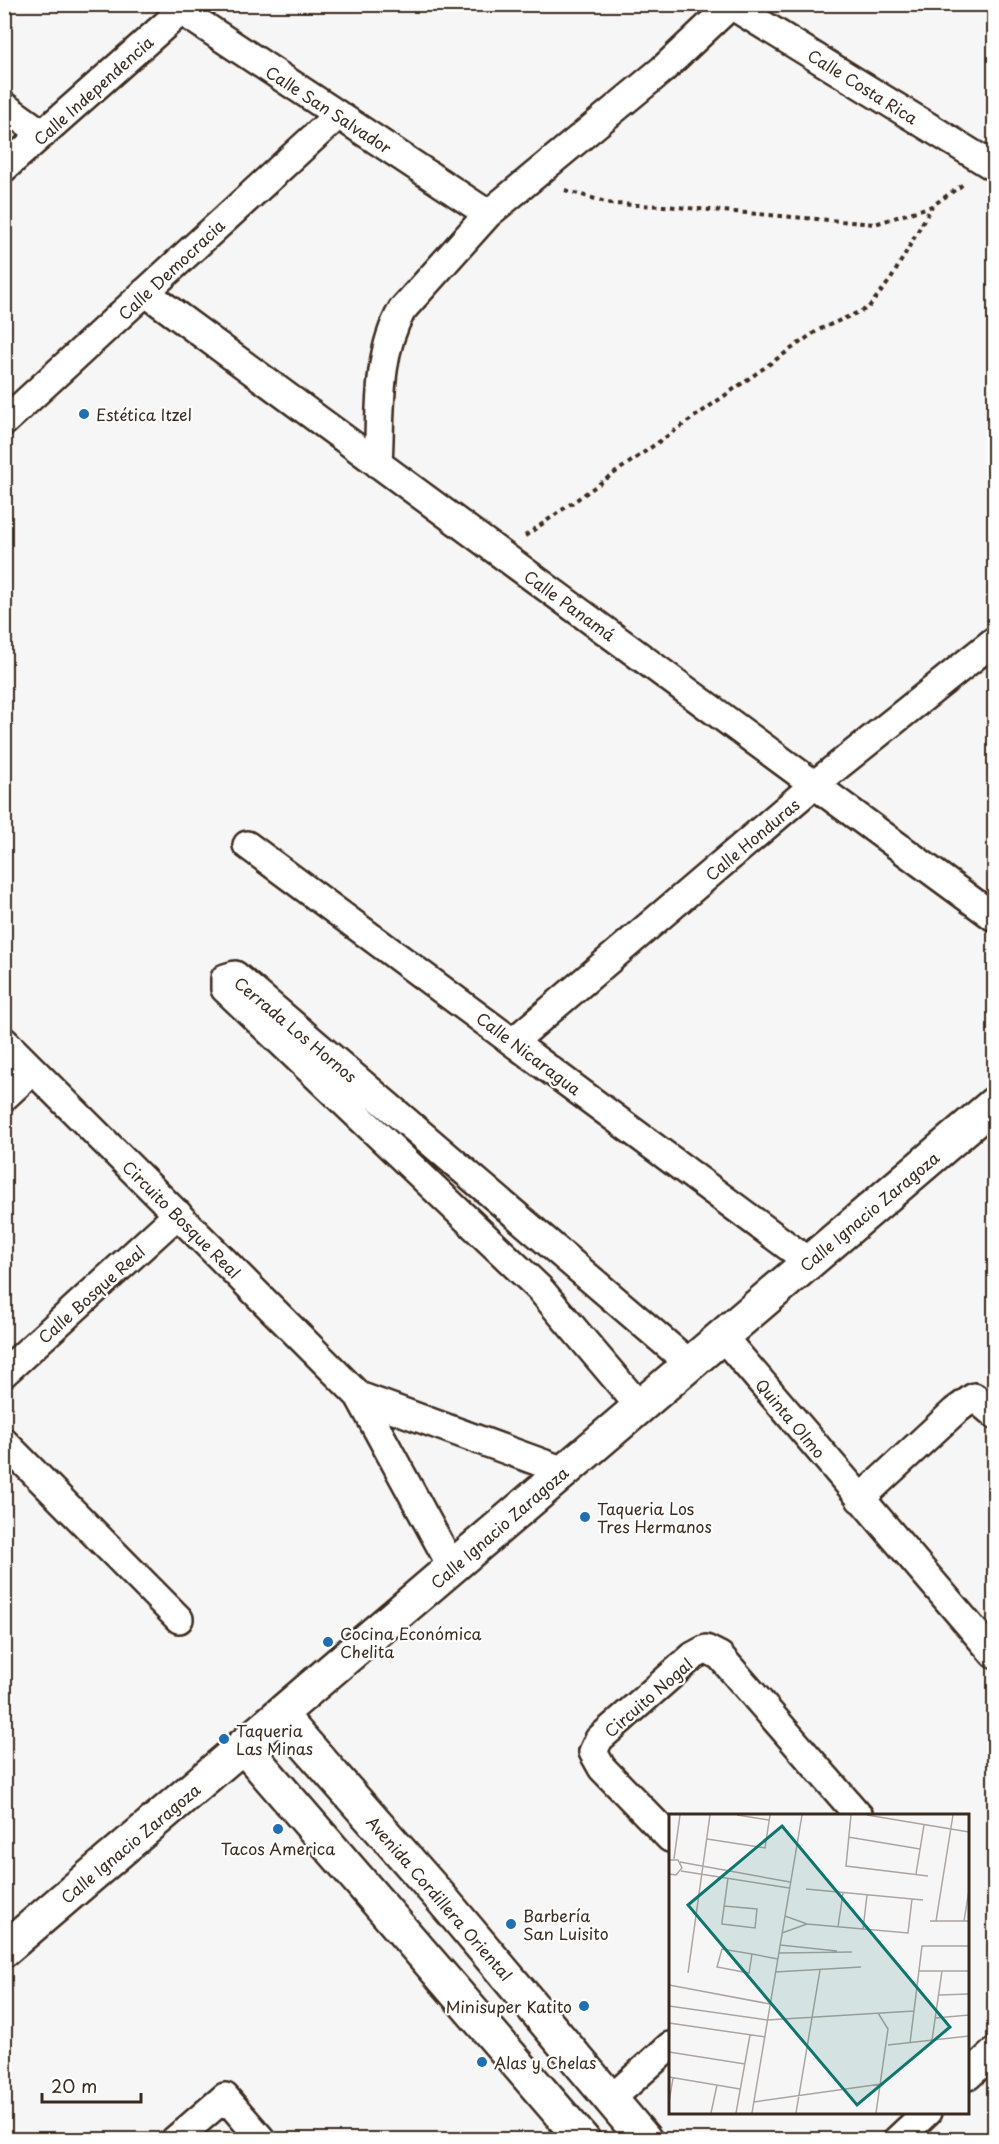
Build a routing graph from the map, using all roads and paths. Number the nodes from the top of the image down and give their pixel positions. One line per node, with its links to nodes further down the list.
1 (731, 5): 6 (street, Calle Costa Rica); 8 (street)
2 (176, 8): 4 (street, Calle San Salvador); 5 (street, Calle Independencia)
3 (4, 106): 5 (street)
4 (338, 115): 10 (street, Calle San Salvador); 11 (street, Calle Democracia)
5 (43, 134): 7 (street, Calle Independencia)
6 (992, 166): 9 (path)
7 (4, 168)
8 (530, 179): 9 (path); 10 (street)
9 (932, 206): 14 (path)
10 (488, 214): 13 (street)
11 (145, 292): 12 (street, Calle Democracia); 13 (street, Calle Panamá)
12 (4, 422)
13 (378, 464): 14 (street, Calle Panamá)
14 (500, 553): 16 (street, Calle Panamá)
15 (994, 642): 16 (street, Calle Honduras)
16 (814, 785): 18 (street, Calle Panamá); 20 (street, Calle Honduras)
17 (247, 845): 20 (street, Calle Nicaragua)
18 (994, 917)
19 (4, 1041): 21 (street, Circuito Bosque Real)
20 (514, 1041): 26 (street, Calle Nicaragua)
21 (33, 1070): 22 (street); 24 (street, Circuito Bosque Real)
22 (4, 1097)
23 (994, 1104): 26 (main road, Calle Ignacio Zaragoza)
24 (178, 1214): 30 (street, Calle Bosque Real); 31 (street, Circuito Bosque Real)
25 (568, 1259): 27 (street); 27 (street, Cerrada Los Hornos); 29 (street, Cerrada Los Hornos)
26 (809, 1262): 28 (main road, Calle Ignacio Zaragoza)
27 (539, 1288): 32 (street, Cerrada Los Hornos)
28 (722, 1336): 29 (main road, Calle Ignacio Zaragoza); 36 (street, Quinta Olmo)
29 (690, 1364): 32 (main road, Calle Ignacio Zaragoza)
30 (4, 1373)
31 (359, 1396): 35 (street, Circuito Bosque Real); 37 (street, Circuito Bosque Real)
32 (640, 1407): 35 (main road, Calle Ignacio Zaragoza)
33 (994, 1414): 36 (street)
34 (4, 1442): 38 (street)
35 (564, 1471): 37 (main road, Calle Ignacio Zaragoza)
36 (860, 1499): 39 (street, Quinta Olmo)
37 (452, 1567): 40 (main road, Calle Ignacio Zaragoza)
38 (179, 1619)
39 (994, 1654)
40 (280, 1714): 41 (main road, Calle Ignacio Zaragoza); 44 (main road, Avenida Cordillera Oriental)
41 (243, 1746): 45 (main road); 46 (main road, Calle Ignacio Zaragoza)
42 (858, 1814): 43 (street, Circuito Nogal)
43 (669, 1837)
44 (441, 1898): 45 (main road); 50 (main road, Avenida Cordillera Oriental)
45 (401, 1930): 54 (main road)
46 (4, 1950)
47 (669, 2047): 50 (street)
48 (994, 2052): 49 (street)
49 (969, 2075)
50 (611, 2099): 55 (main road, Avenida Cordillera Oriental)
51 (925, 2114): 56 (street)
52 (176, 2139): 53 (street)
53 (262, 2139)
54 (584, 2139)
55 (645, 2139)
56 (897, 2139)

